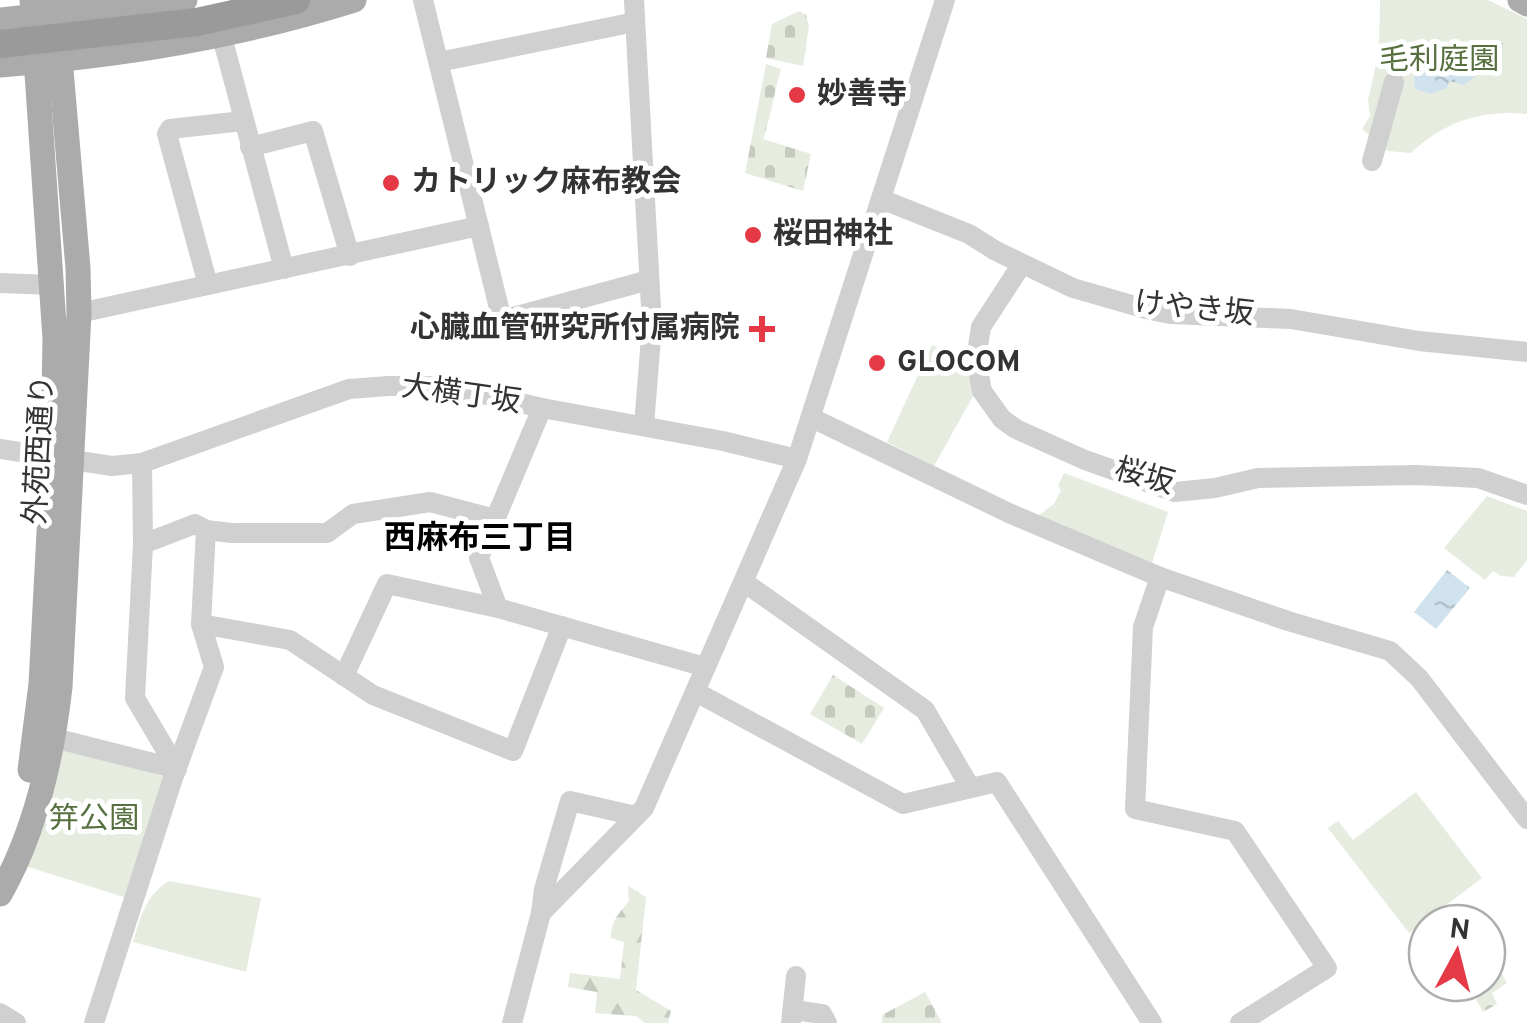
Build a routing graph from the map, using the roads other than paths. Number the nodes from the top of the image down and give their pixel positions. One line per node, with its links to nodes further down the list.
1 (108, 0): 15 (main road)
2 (185, 0): 14 (main road, bridge)
3 (214, 0): 14 (highway, bridge)
4 (296, 0): 18 (highway, bridge)
5 (339, 0): 18 (main road, bridge)
6 (354, 0): 17 (main road)
7 (422, 0): 19 (street)
8 (634, 0): 13 (street)
9 (945, 0): 25 (street)
10 (1520, 0): 11 (main road)
11 (1527, 4)
12 (0, 10): 15 (main road)
13 (635, 22): 19 (street); 30 (street)
14 (0, 23)
15 (46, 25): 16 (main road); 17 (main road); 20 (main road); 32 (main road, 外苑西通り); 34 (main road, 外苑西通り)
16 (0, 36)
17 (222, 37): 22 (street)
18 (0, 47)
19 (439, 62): 26 (street)
20 (0, 64)
21 (1394, 82): 24 (street)
22 (243, 121): 23 (street); 33 (street)
23 (250, 147): 27 (street); 29 (street)
24 (1372, 161)
25 (881, 199): 28 (street, けやき坂); 37 (street)
26 (480, 226): 27 (street); 30 (street)
27 (350, 256): 29 (street)
28 (1022, 264): 35 (street, けやき坂); 43 (street, 桜坂)
29 (284, 269): 33 (street)
30 (650, 280): 38 (street)
31 (0, 283): 32 (street)
32 (54, 285): 40 (main road, 外苑西通り)
33 (208, 285): 34 (street)
34 (79, 313): 40 (main road, 外苑西通り)
35 (1527, 352)
36 (542, 408): 38 (street, 大横丁坂); 42 (street, 大横丁坂); 44 (street)
37 (812, 418): 41 (street); 47 (street)
38 (644, 426): 41 (street, 大横丁坂)
39 (0, 448): 40 (street, 大横丁坂)
40 (64, 458): 42 (street, 大横丁坂); 55 (main road, 外苑西通り); 60 (main road, 外苑西通り)
41 (797, 458): 48 (street)
42 (142, 464): 46 (street)
43 (1527, 495)
44 (495, 519): 45 (street); 49 (street)
45 (206, 530): 46 (street); 50 (street)
46 (143, 544): 56 (street)
47 (1160, 577): 59 (street); 71 (street)
48 (744, 582): 52 (street); 57 (street)
49 (498, 608): 51 (street); 53 (street)
50 (202, 624): 53 (street); 56 (street)
51 (562, 626): 52 (street); 53 (street)
52 (706, 668): 54 (street)
53 (344, 676)
54 (696, 692): 57 (street); 58 (street)
55 (54, 738): 56 (street); 61 (main road, 外苑西通り)
56 (176, 768): 67 (street)
57 (970, 787): 70 (street)
58 (636, 816): 62 (street); 62 (street)
59 (1527, 819)
60 (0, 860)
61 (0, 894)
62 (541, 914): 68 (street)
63 (796, 976): 65 (street)
64 (0, 1013): 66 (street)
65 (792, 1017): 69 (street)
66 (16, 1023)
67 (94, 1023)
68 (512, 1023)
69 (827, 1023)
70 (1152, 1023)
71 (1240, 1023)

